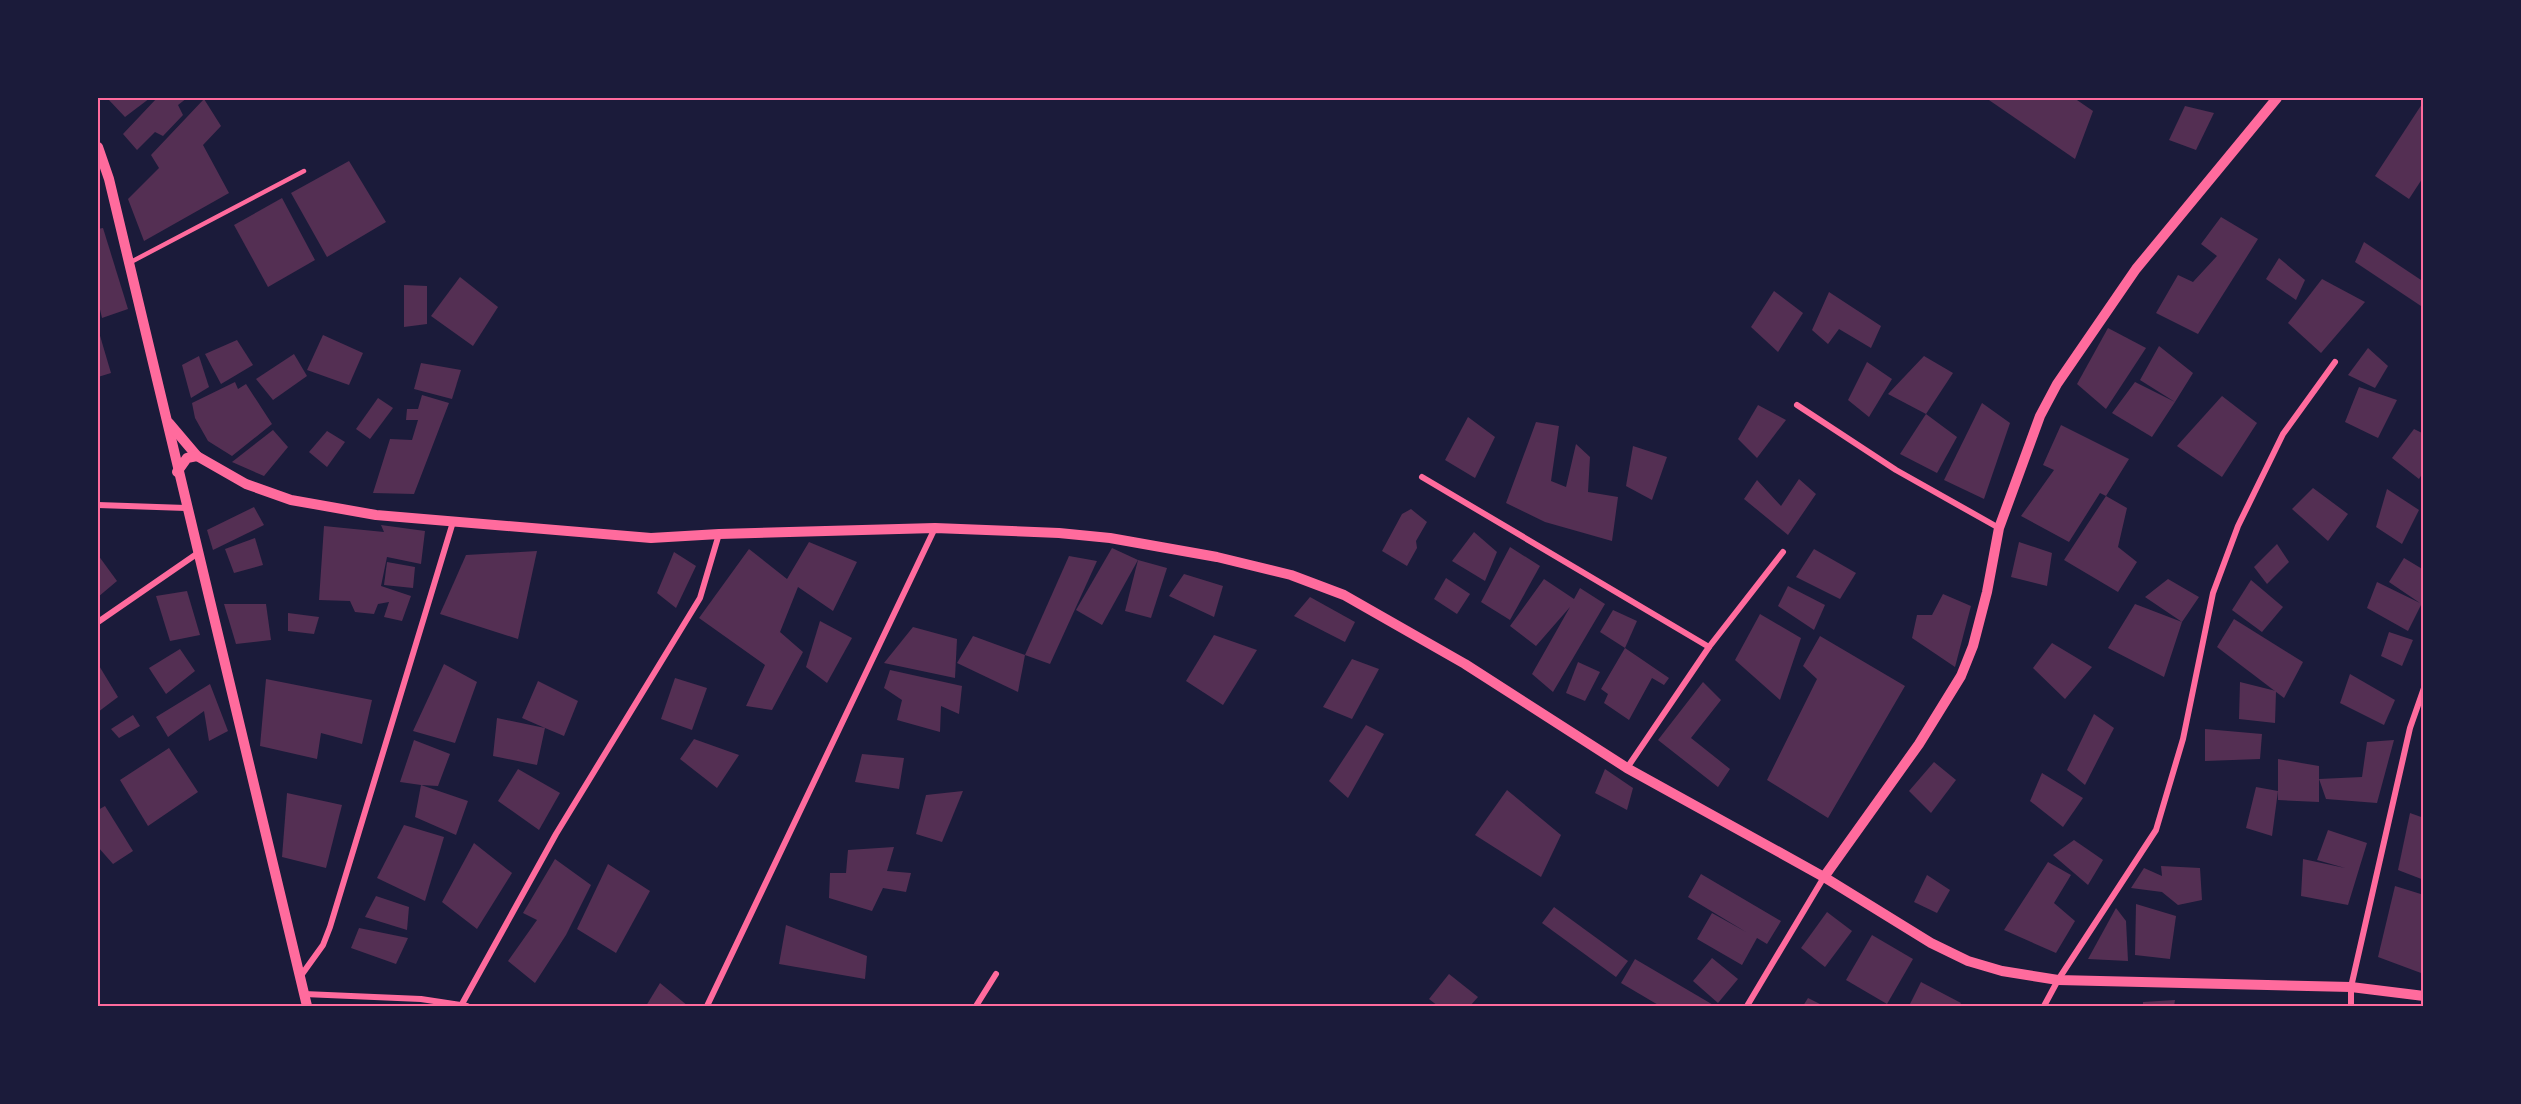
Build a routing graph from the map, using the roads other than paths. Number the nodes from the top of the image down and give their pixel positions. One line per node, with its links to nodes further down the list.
1 (2277, 98): 15 (street)
2 (98, 147): 4 (street)
3 (304, 171): 4 (lane)
4 (129, 263): 7 (street)
5 (2335, 362): 26 (street)
6 (1797, 405): 15 (street)
7 (168, 423): 8 (street); 9 (street)
8 (196, 456): 9 (street); 13 (street)
9 (177, 472): 12 (street)
10 (1422, 477): 20 (street)
11 (98, 506): 12 (street)
12 (186, 508): 18 (street)
13 (453, 522): 16 (street); 25 (street)
14 (935, 528): 16 (street); 22 (street); 32 (street)
15 (1999, 528): 23 (street)
16 (720, 534): 30 (street)
17 (1783, 552): 20 (street)
18 (198, 553): 19 (street); 25 (street)
19 (98, 622)
20 (1709, 647): 22 (street)
21 (2424, 688): 27 (street)
22 (1627, 768): 23 (street)
23 (1824, 877): 26 (street); 34 (street)
24 (996, 974): 33 (street)
25 (300, 977): 28 (street)
26 (2058, 980): 27 (street); 35 (street)
27 (2351, 987): 29 (street); 36 (street)
28 (304, 994): 30 (street); 31 (street)
29 (2424, 996)
30 (465, 1005)
31 (307, 1006)
32 (707, 1006)
33 (976, 1006)
34 (1747, 1006)
35 (2044, 1006)
36 (2351, 1006)

